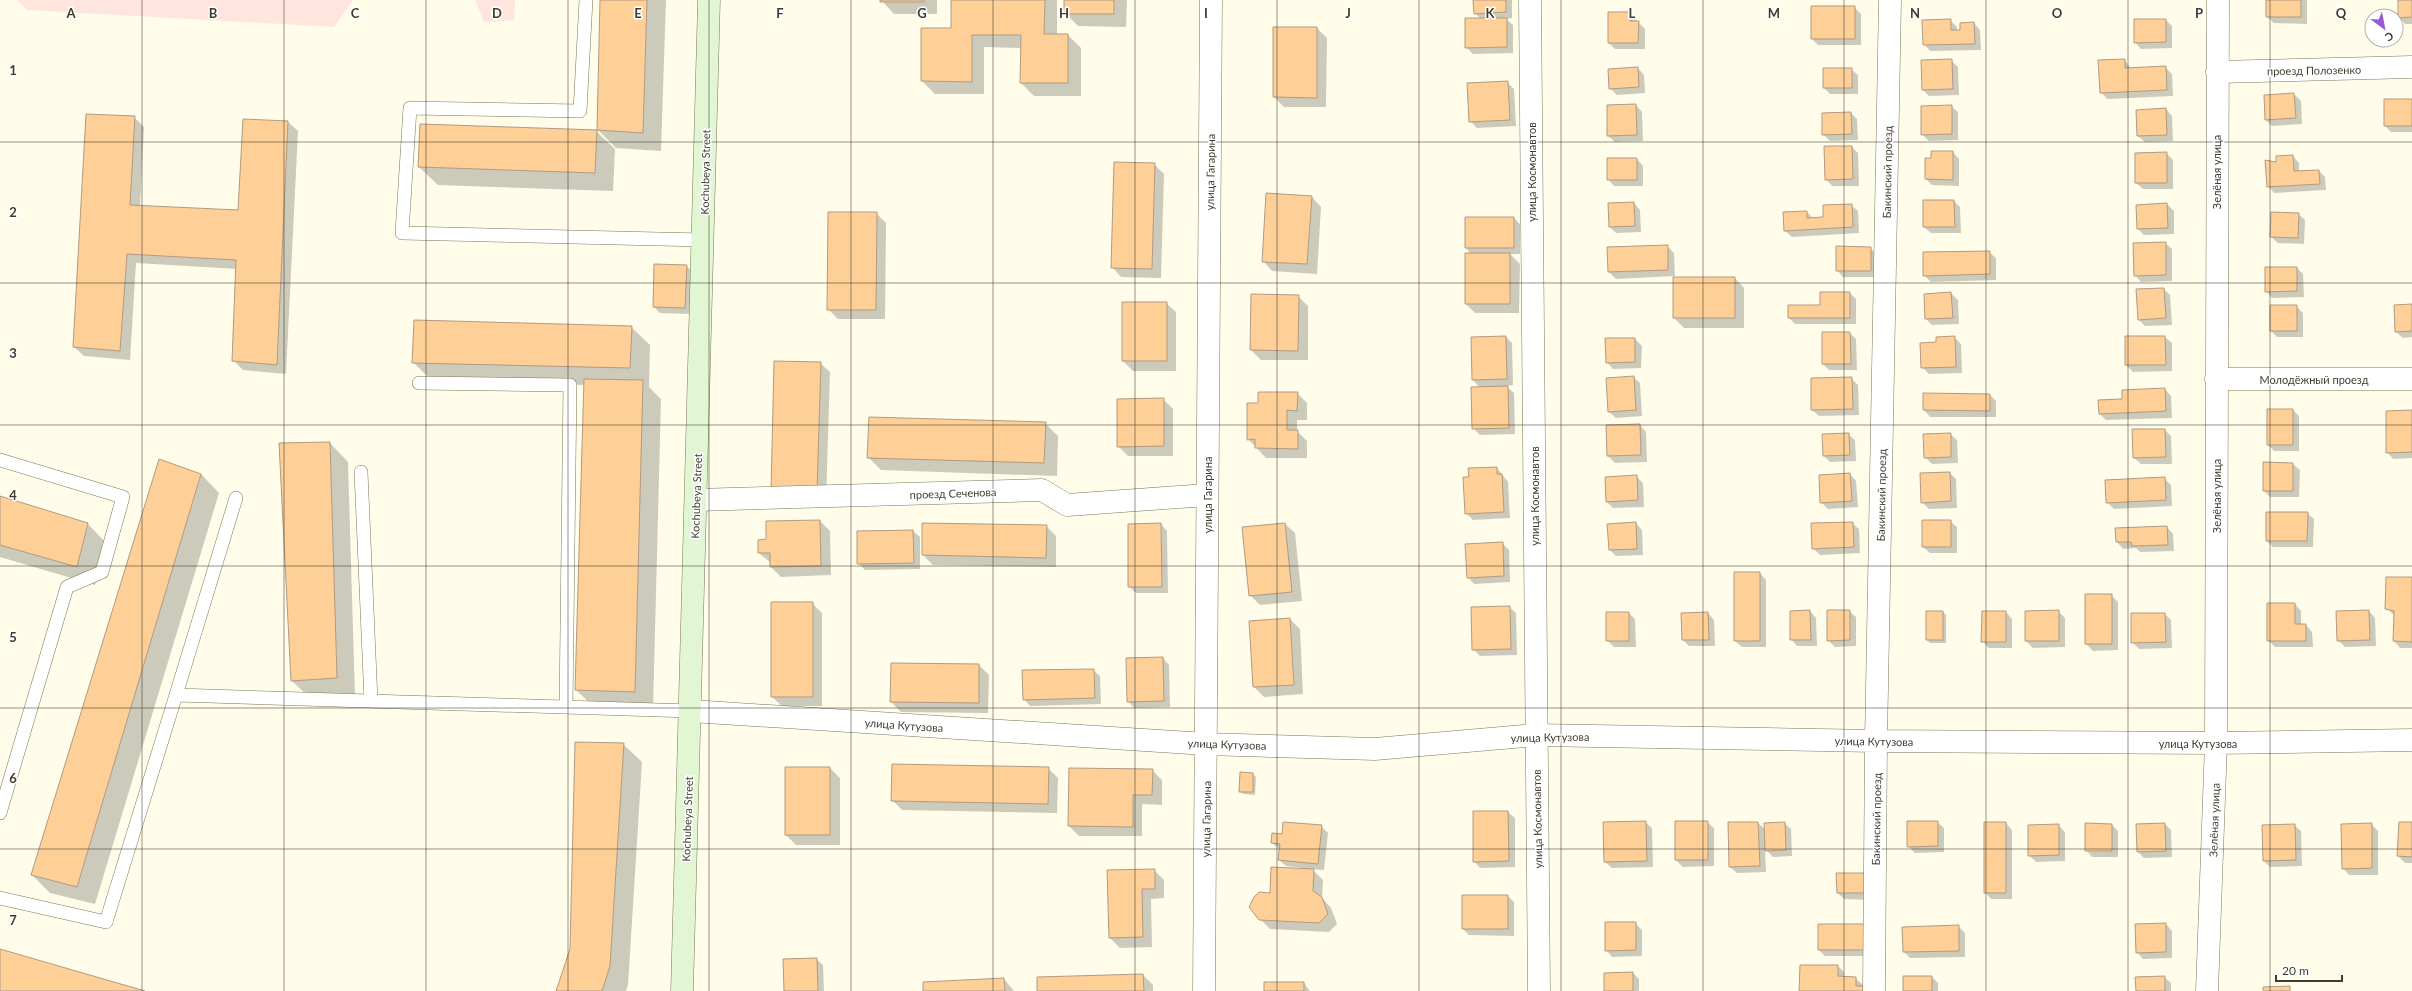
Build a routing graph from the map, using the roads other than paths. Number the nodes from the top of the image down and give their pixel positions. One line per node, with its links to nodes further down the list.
1 (586, 0): 9 (lane)
2 (709, 0): 9 (main road, Kochubeya Street)
3 (1211, 0): 15 (street, улица Гагарина)
4 (1530, 0): 22 (street, улица Космонавтов)
5 (1890, 0): 24 (street, Бакинский проезд)
6 (2218, 0): 8 (street, Зелёная улица)
7 (2412, 67): 8 (street, проезд Полозенко)
8 (2217, 72): 10 (street, Зелёная улица)
9 (703, 240): 17 (main road, Kochubeya Street)
10 (2216, 378): 11 (street, Молодёжный проезд); 25 (street, Зелёная улица)
11 (2412, 379)
12 (418, 383): 20 (lane)
13 (0, 460): 27 (lane)
14 (362, 472): 19 (lane)
15 (1207, 495): 17 (street, проезд Сеченова); 26 (street, улица Гагарина)
16 (236, 498): 18 (lane)
17 (696, 500): 21 (main road, Kochubeya Street)
18 (176, 695): 19 (lane); 28 (lane)
19 (372, 701): 20 (lane)
20 (566, 707): 21 (lane)
21 (690, 711): 26 (street, улица Кутузова); 29 (main road, Kochubeya Street)
22 (1536, 735): 24 (street, улица Кутузова); 26 (street, улица Кутузова); 31 (street, улица Космонавтов)
23 (2412, 740): 25 (street, улица Кутузова)
24 (1876, 741): 25 (street, улица Кутузова); 32 (street, Бакинский проезд)
25 (2216, 743): 33 (street, Зелёная улица)
26 (1206, 744): 30 (street, улица Гагарина)
27 (0, 813)
28 (0, 898)
29 (682, 991)
30 (1204, 991)
31 (1539, 991)
32 (1874, 991)
33 (2207, 991)

